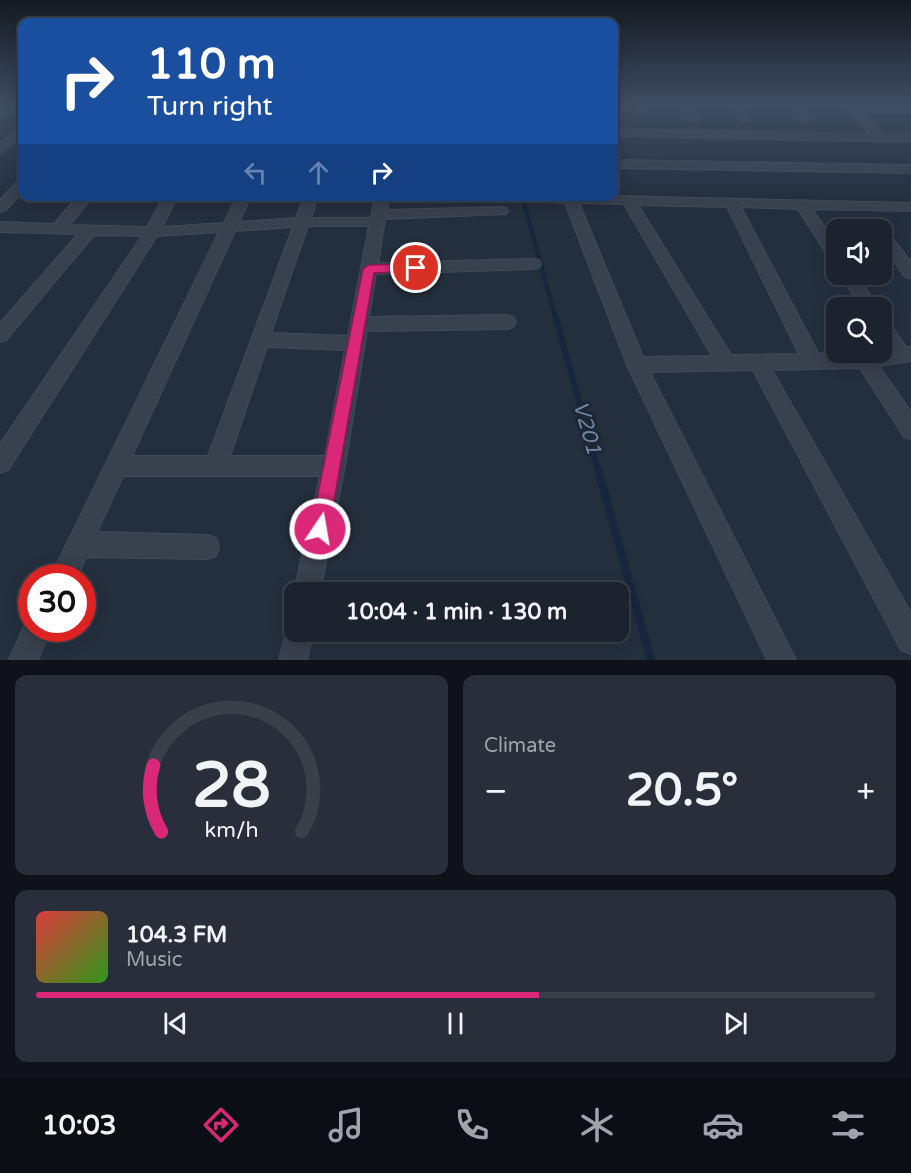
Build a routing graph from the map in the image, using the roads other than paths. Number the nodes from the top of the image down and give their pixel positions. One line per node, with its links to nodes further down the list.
1 (14, 137): 5 (street)
2 (866, 137): 3 (street)
3 (879, 137): 4 (street)
4 (911, 138)
5 (0, 149)
6 (618, 164): 7 (street)
7 (911, 169)
8 (18, 189): 21 (street)
9 (618, 200): 16 (street)
10 (82, 201): 28 (street)
11 (168, 201): 30 (street)
12 (242, 201): 27 (street)
13 (309, 201): 25 (street)
14 (381, 201): 23 (street)
15 (571, 201): 48 (street)
16 (629, 201): 17 (street); 46 (street)
17 (732, 203): 18 (street); 43 (street)
18 (802, 204): 19 (street); 31 (street)
19 (862, 206): 20 (street); 24 (street)
20 (911, 207)
21 (0, 208)
22 (501, 211): 23 (street)
23 (378, 218): 25 (street); 35 (street)
24 (871, 219)
25 (303, 222): 27 (street); 41 (street)
26 (8, 227): 28 (street); 32 (street)
27 (231, 227): 30 (street); 51 (street)
28 (58, 229): 29 (street)
29 (90, 230): 30 (street); 39 (street)
30 (152, 232): 50 (street)
31 (826, 241)
32 (0, 243)
33 (892, 247): 36 (street)
34 (533, 264): 35 (street)
35 (369, 269): 38 (street)
36 (911, 273)
37 (507, 322): 38 (street)
38 (357, 333): 41 (street); 53 (street)
39 (0, 334)
40 (892, 338): 42 (street)
41 (261, 340): 52 (street)
42 (906, 355)
43 (812, 361): 44 (street); 45 (street)
44 (826, 361)
45 (758, 362): 46 (street); 58 (street)
46 (726, 363): 48 (street)
47 (867, 363): 49 (street)
48 (637, 365): 63 (street)
49 (911, 430)
50 (0, 463)
51 (116, 466): 52 (street); 54 (street)
52 (215, 466): 53 (street)
53 (334, 466): 57 (street)
54 (79, 544): 55 (street); 56 (street)
55 (207, 547)
56 (70, 564)
57 (309, 582)
58 (911, 640)
59 (31, 642): 61 (street)
60 (296, 642): 62 (street)
61 (23, 660)
62 (292, 660)
63 (783, 660)

